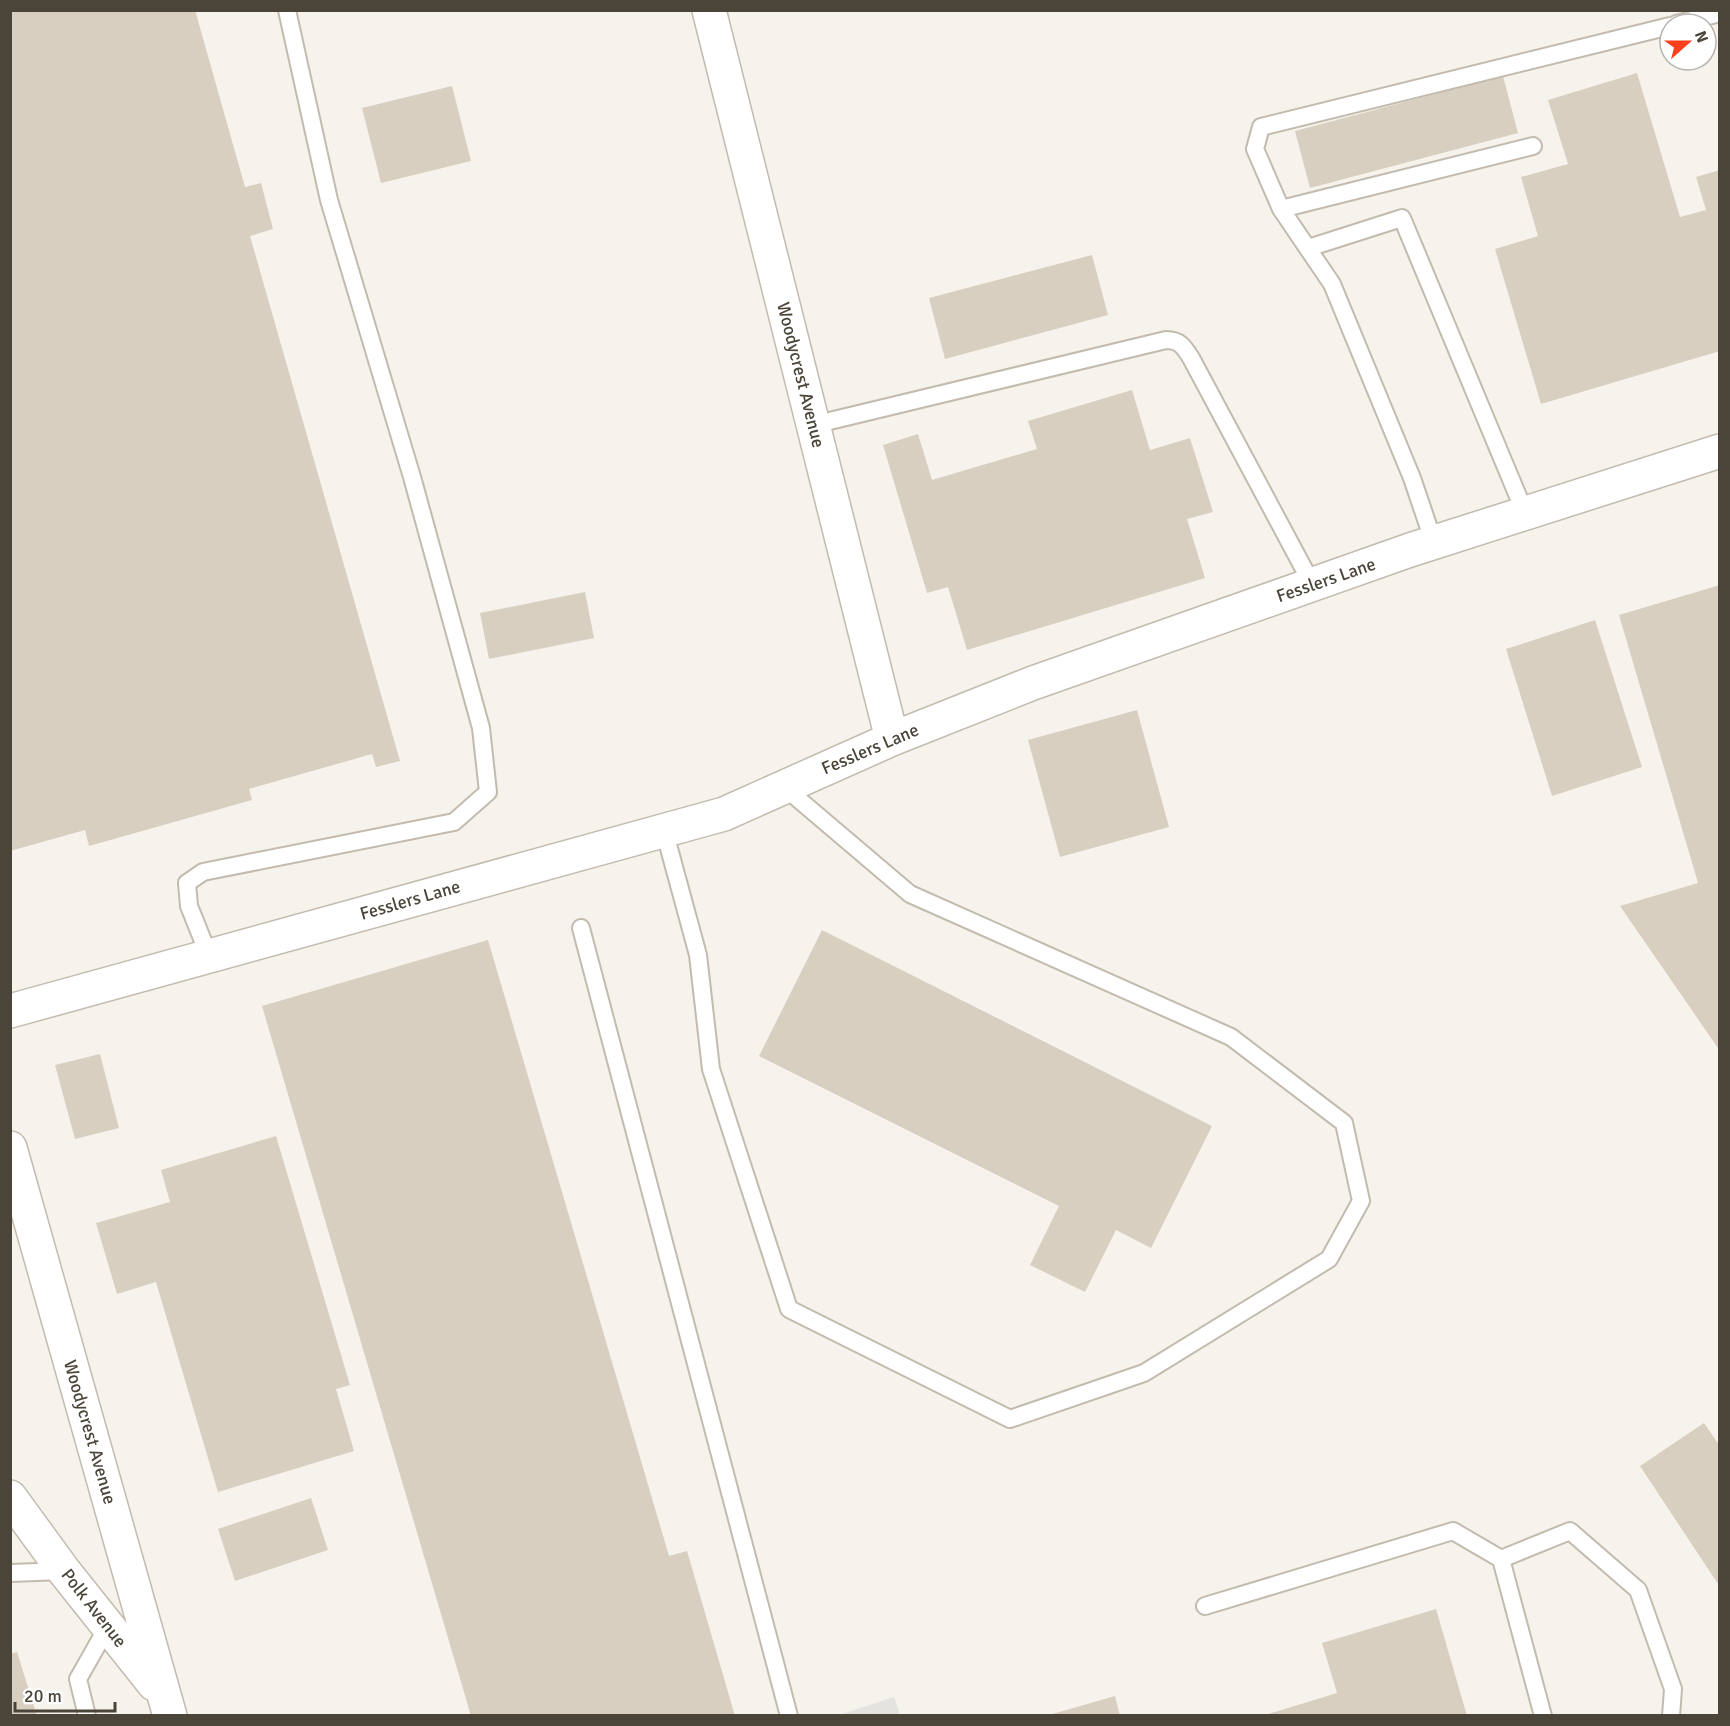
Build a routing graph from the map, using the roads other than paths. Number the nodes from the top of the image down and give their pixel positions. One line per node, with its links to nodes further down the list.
1 (287, 10): 16 (lane)
2 (709, 10): 7 (street, Woodycrest Avenue)
3 (1658, 29): 5 (lane)
4 (1533, 146): 5 (lane)
5 (1281, 209): 6 (lane)
6 (1308, 248): 9 (lane); 10 (lane)
7 (813, 425): 11 (lane); 12 (street, Woodycrest Avenue)
8 (1719, 451): 9 (street, Fesslers Lane)
9 (1525, 513): 10 (street, Fesslers Lane)
10 (1434, 543): 11 (street, Fesslers Lane)
11 (1312, 584): 12 (street, Fesslers Lane)
12 (892, 739): 13 (street, Fesslers Lane)
13 (784, 787): 14 (street, Fesslers Lane); 14 (lane)
14 (664, 830): 16 (street, Fesslers Lane)
15 (580, 928): 27 (lane)
16 (209, 956): 17 (street, Fesslers Lane)
17 (10, 1011)
18 (10, 1148): 25 (street, Woodycrest Avenue)
19 (10, 1497): 21 (street, Polk Avenue)
20 (1501, 1559): 23 (lane); 28 (lane); 29 (lane)
21 (64, 1571): 22 (lane); 24 (street, Polk Avenue)
22 (10, 1573)
23 (1205, 1606)
24 (108, 1626): 25 (street, Polk Avenue); 26 (lane)
25 (171, 1709)
26 (87, 1716)
27 (789, 1716)
28 (1543, 1716)
29 (1671, 1716)

